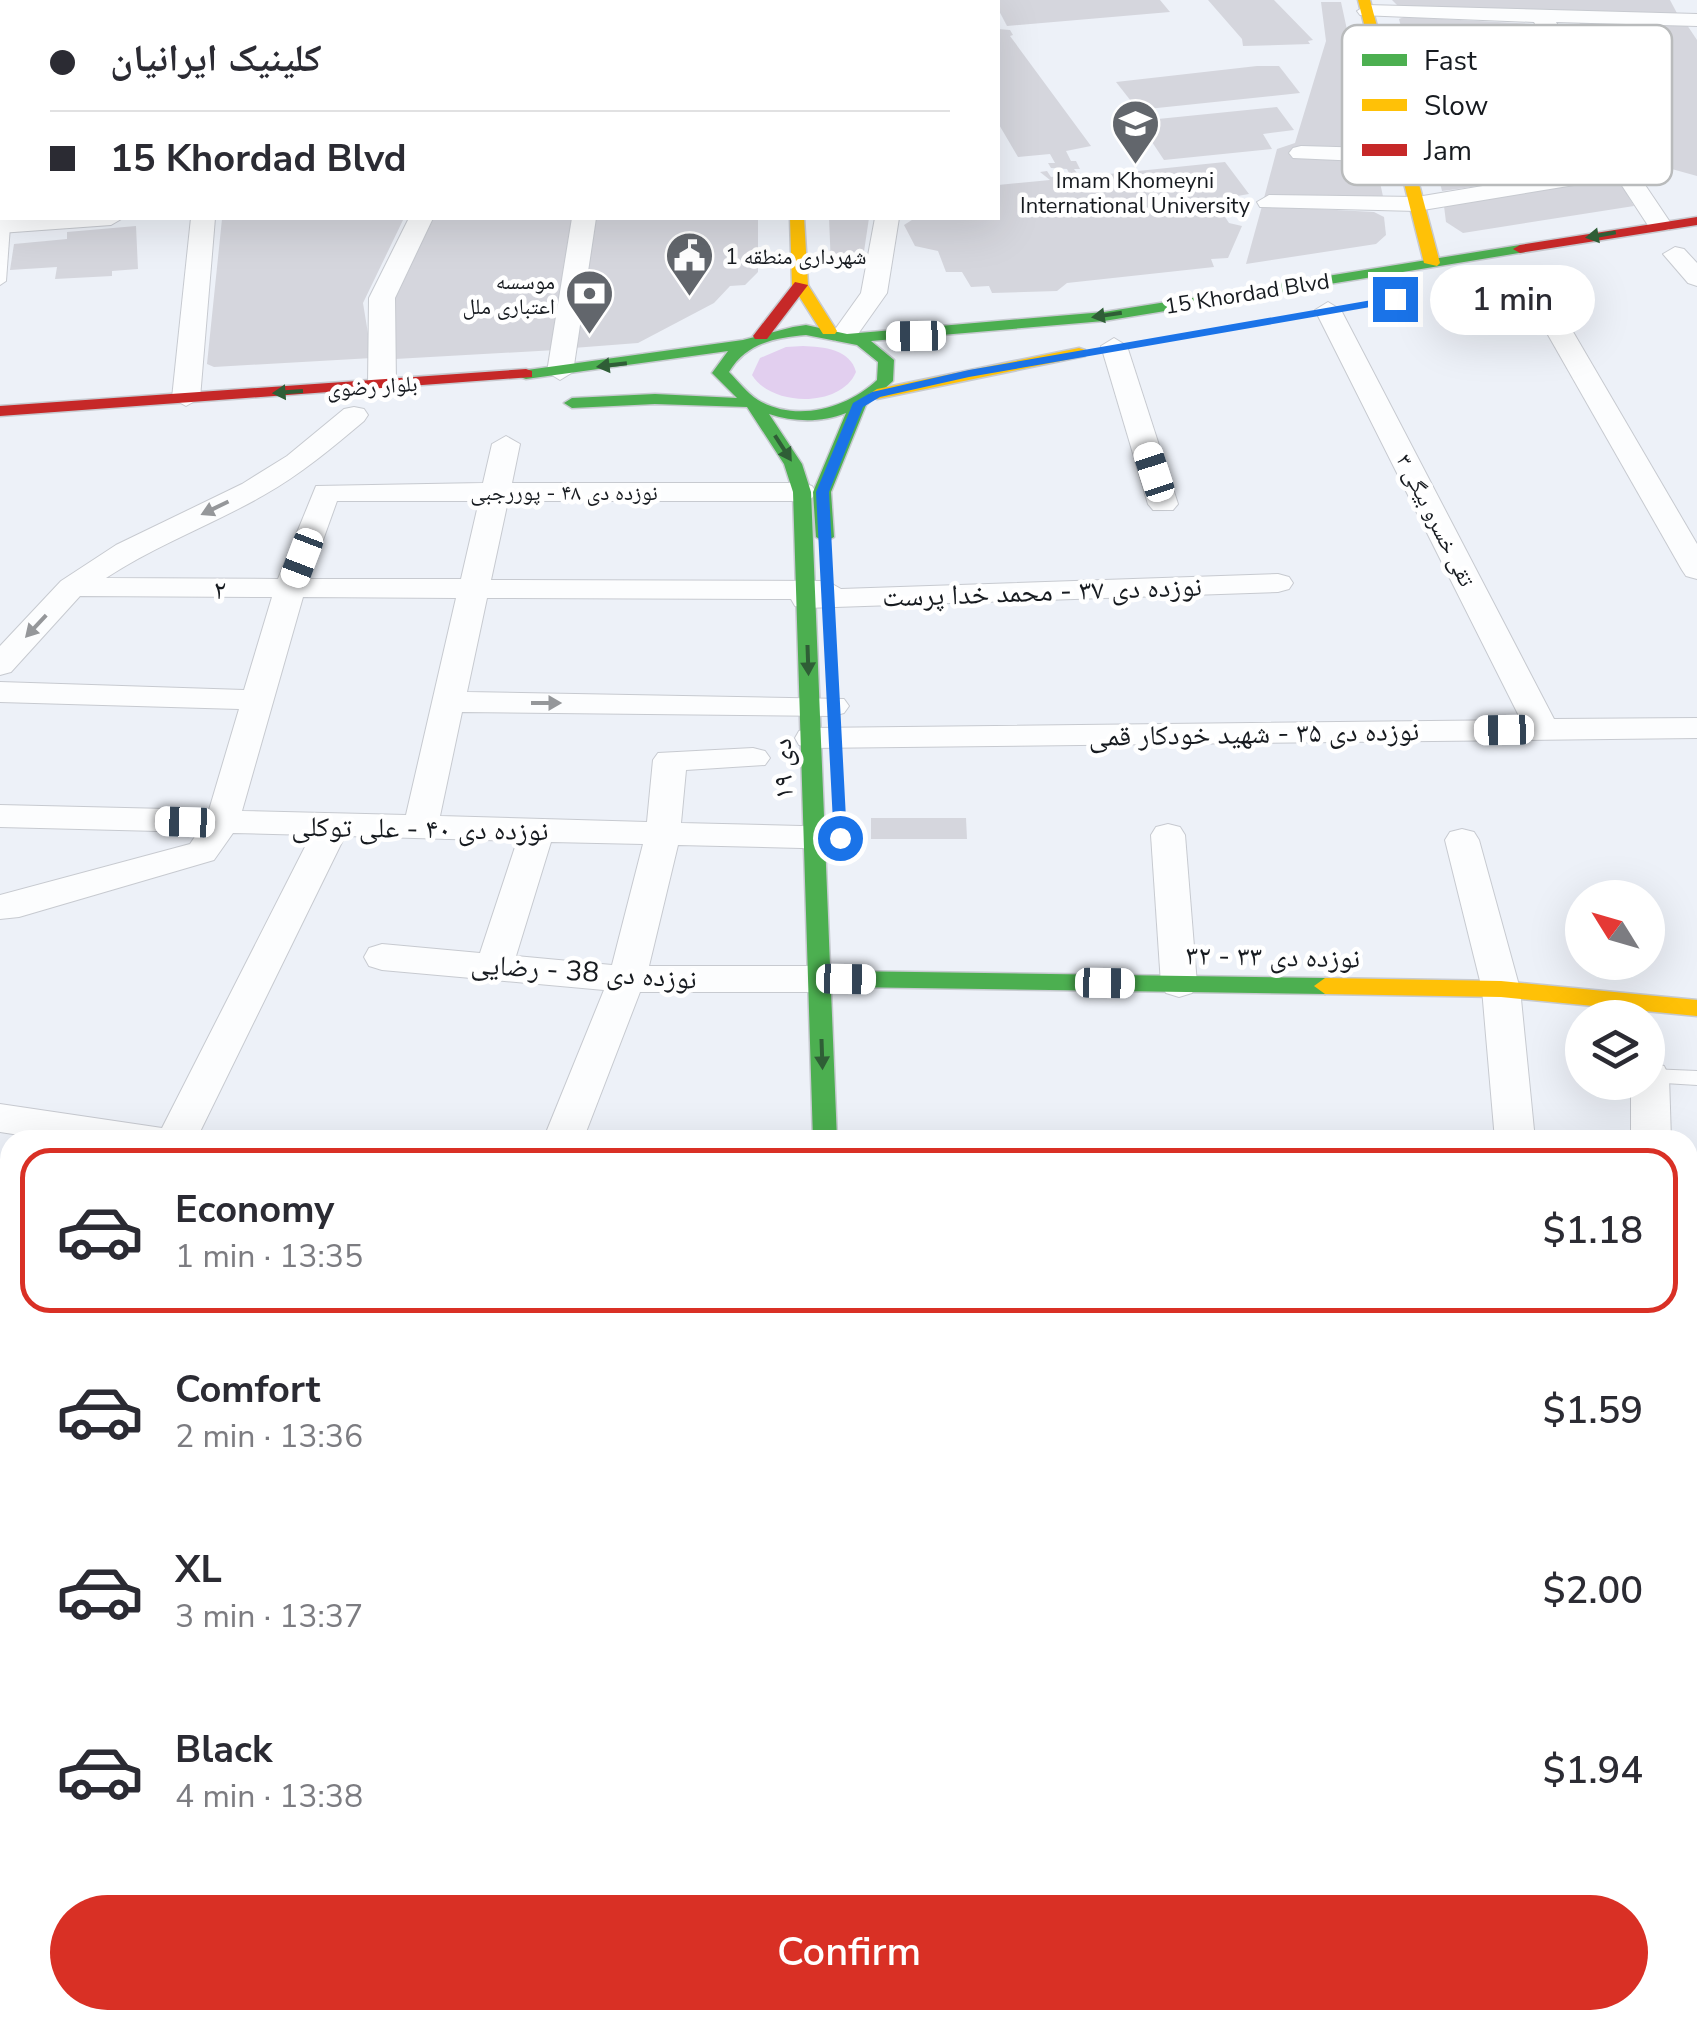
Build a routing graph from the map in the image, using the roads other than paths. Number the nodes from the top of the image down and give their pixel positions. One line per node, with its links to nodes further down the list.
1 (1683, 0): 4 (street)
2 (1365, 6): 3 (street)
3 (1543, 18): 4 (street); 5 (street)
4 (1696, 22)
5 (1547, 25)
6 (1301, 152): 7 (street)
7 (1342, 154)
8 (1413, 185): 12 (main road)
9 (1532, 185): 12 (street)
10 (1633, 185): 20 (street)
11 (1269, 202): 12 (street)
12 (1417, 204): 23 (main road)
13 (1697, 217): 20 (main road, 15 Khordad Blvd)
14 (84, 220): 21 (street)
15 (203, 220): 37 (street)
16 (420, 220): 36 (street)
17 (584, 220): 34 (street)
18 (797, 220): 27 (main road)
19 (887, 220): 29 (street)
20 (1660, 224): 23 (main road, 15 Khordad Blvd, one-way to 23)
21 (2, 226): 26 (lane)
22 (1681, 253): 25 (street)
23 (1432, 264): 30 (main road, 15 Khordad Blvd, one-way to 30)
24 (1528, 277): 49 (street)
25 (1697, 278)
26 (0, 281)
27 (800, 284): 29 (main road, ۱۹ دی); 31 (main road)
28 (1328, 310): 61 (street, ۳ تقی خسرو بیگی)
29 (842, 334): 30 (main road, 15 Khordad Blvd); 31 (main road, 15 Khordad Blvd); 39 (main road, ۱۹ دی)
30 (939, 335): 35 (main road)
31 (752, 340): 33 (main road, بلوار رضوی); 41 (main road, ۱۹ دی)
32 (1124, 344): 35 (main road); 48 (street)
33 (655, 360): 34 (main road, بلوار رضوی, one-way to 34); 38 (main road)
34 (560, 372): 36 (main road, بلوار رضوی)
35 (969, 373): 39 (main road)
36 (382, 386): 37 (main road, بلوار رضوی, one-way to 37)
37 (186, 398): 42 (main road, بلوار رضوی)
38 (655, 399): 40 (main road); 41 (main road)
39 (867, 400): 41 (main road); 54 (main road, ۱۹ دی)
40 (548, 404)
41 (750, 405): 47 (main road, ۱۹ دی, one-way to 47)
42 (0, 411)
43 (364, 414): 44 (main road, بلوار رضوی); 51 (street, one-way to 51)
44 (314, 418)
45 (506, 444): 46 (street)
46 (496, 492): 47 (street, نوزده دی ۴۸ - پوررجبی); 52 (street, نوزده دی ۴۸ - پوررجبی); 53 (street)
47 (802, 492): 54 (main road, ۱۹ دی)
48 (1164, 504)
49 (1697, 570)
50 (1278, 583): 54 (street, نوزده دی ۳۷ - محمد خدا پرست)
51 (72, 587): 52 (street, ۲); 55 (street, one-way to 55)
52 (289, 590): 53 (street, ۲); 57 (street)
53 (474, 590): 54 (street, نوزده دی ۳۷ - محمد خدا پرست); 58 (street)
54 (817, 594): 60 (main road, ۱۹ دی)
55 (0, 665)
56 (0, 692): 57 (street)
57 (256, 700): 64 (street)
58 (449, 702): 60 (street, نوزده دی ۳۵ - شهید خودکار قمی, one-way to 60); 66 (street)
59 (1697, 728): 61 (street, نوزده دی ۳۵ - شهید خودکار قمی)
60 (825, 729): 61 (street, نوزده دی ۳۵ - شهید خودکار قمی); 70 (main road, ۱۹ دی)
61 (1543, 730)
62 (753, 758): 68 (street)
63 (0, 816): 64 (street, نوزده دی ۴۰ - علی توکلی)
64 (222, 823): 65 (street, نوزده دی ۴۰ - علی توکلی); 72 (street)
65 (332, 827): 66 (street, نوزده دی ۴۰ - علی توکلی); 86 (street)
66 (420, 829): 67 (street, نوزده دی ۴۰ - علی توکلی)
67 (537, 832): 68 (street, نوزده دی ۴۰ - علی توکلی); 75 (street)
68 (662, 834): 70 (street, نوزده دی ۴۰ - علی توکلی); 76 (street)
69 (1168, 835): 78 (street)
70 (833, 838): 77 (main road, ۱۹ دی)
71 (1462, 840): 79 (street)
72 (10, 906): 73 (street)
73 (0, 940)
74 (382, 958): 75 (street, نوزده دی 38 - رضایی)
75 (495, 965): 76 (street, نوزده دی 38 - رضایی)
76 (626, 979): 77 (street, نوزده دی 38 - رضایی); 87 (street)
77 (840, 979): 78 (main road, ۳۲ - نوزده دی ۳۳); 88 (main road, ۱۹ دی, one-way to 88)
78 (1179, 984): 79 (main road, ۳۲ - نوزده دی ۳۳)
79 (1501, 989): 80 (main road, ۳۲ - نوزده دی ۳۳); 89 (street)
80 (1697, 1008)
81 (1665, 1077): 82 (lane)
82 (1697, 1078)
83 (1650, 1100): 90 (street)
84 (0, 1118): 85 (street)
85 (83, 1130)
86 (181, 1130)
87 (567, 1130)
88 (826, 1130)
89 (1514, 1130)
90 (1651, 1130)

